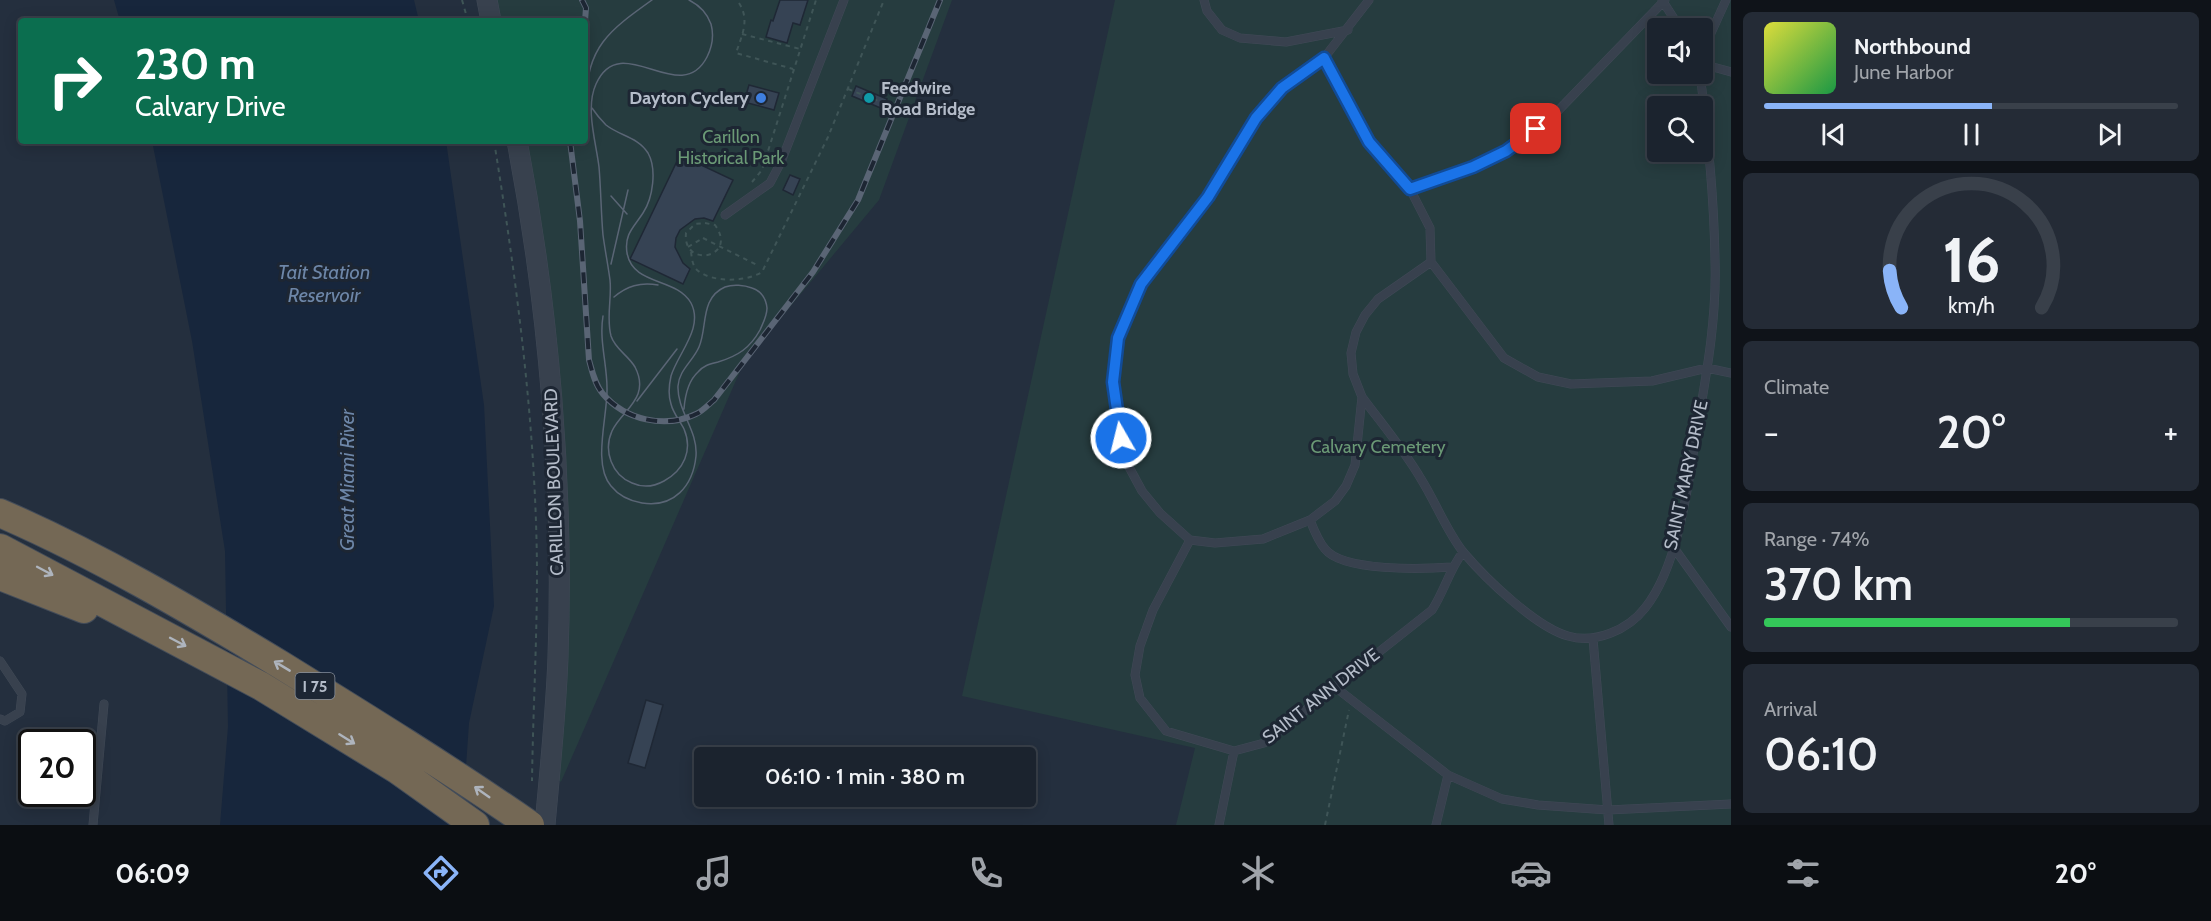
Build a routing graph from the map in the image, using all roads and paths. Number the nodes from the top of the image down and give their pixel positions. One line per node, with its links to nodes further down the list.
1 (462, 0): 11 (path)
2 (487, 0): 12 (street)
3 (816, 0): 17 (path)
4 (844, 0): 31 (lane)
5 (884, 0): 23 (path)
6 (1204, 0): 15 (lane)
7 (1370, 0): 15 (lane)
8 (1726, 0): 14 (lane)
9 (1663, 1): 13 (lane); 30 (lane)
10 (739, 3): 16 (path)
11 (467, 18)
12 (490, 18)
13 (1674, 18)
14 (1713, 29)
15 (1348, 30): 18 (lane)
16 (742, 34): 17 (path); 20 (path)
17 (800, 50): 20 (path)
18 (1324, 58): 30 (lane); 44 (lane)
19 (1713, 67): 21 (lane)
20 (794, 69): 25 (path)
21 (1731, 72)
22 (1701, 84): 37 (lane, SAINT MARY DRIVE)
23 (848, 88): 26 (path); 34 (path)
24 (777, 103): 25 (path)
25 (782, 105): 29 (path)
26 (896, 108)
27 (494, 144): 60 (path)
28 (517, 144): 66 (street, CARILLON BOULEVARD)
29 (749, 186)
30 (1410, 189): 35 (lane)
31 (725, 215): 32 (path)
32 (715, 225): 33 (path); 34 (path)
33 (688, 247): 34 (path); 36 (path, bridge)
34 (691, 252)
35 (1431, 262): 37 (lane); 39 (lane)
36 (757, 265)
37 (1707, 368): 38 (lane); 46 (lane, SAINT MARY DRIVE)
38 (1731, 373)
39 (1362, 397): 42 (lane); 47 (lane)
40 (0, 503): 43 (highway)
41 (0, 513): 43 (highway, I 75)
42 (1310, 520): 44 (lane); 48 (lane)
43 (27, 525): 65 (highway, I 75, one-way to 43)
44 (1190, 540): 58 (lane)
45 (0, 548): 50 (highway, I 75, one-way to 50)
46 (1674, 548): 51 (lane); 52 (lane, SAINT MARY DRIVE)
47 (1463, 552): 48 (lane, SAINT ANN DRIVE); 52 (lane)
48 (1452, 567): 54 (lane, SAINT ANN DRIVE)
49 (0, 576): 50 (highway)
50 (91, 604): 64 (highway, I 75, one-way to 64)
51 (1731, 627)
52 (1593, 639): 62 (lane)
53 (0, 661): 57 (lane)
54 (1335, 687): 55 (lane); 58 (lane, SAINT ANN DRIVE)
55 (1352, 700): 59 (lane); 68 (path)
56 (104, 704): 63 (lane)
57 (0, 719)
58 (1234, 751): 67 (lane)
59 (1448, 775): 62 (lane); 69 (lane)
60 (532, 781)
61 (1731, 804): 62 (lane)
62 (1608, 810): 70 (lane)
63 (93, 825)
64 (475, 825)
65 (530, 825)
66 (545, 825)
67 (1219, 825)
68 (1325, 825)
69 (1436, 825)
70 (1609, 825)

